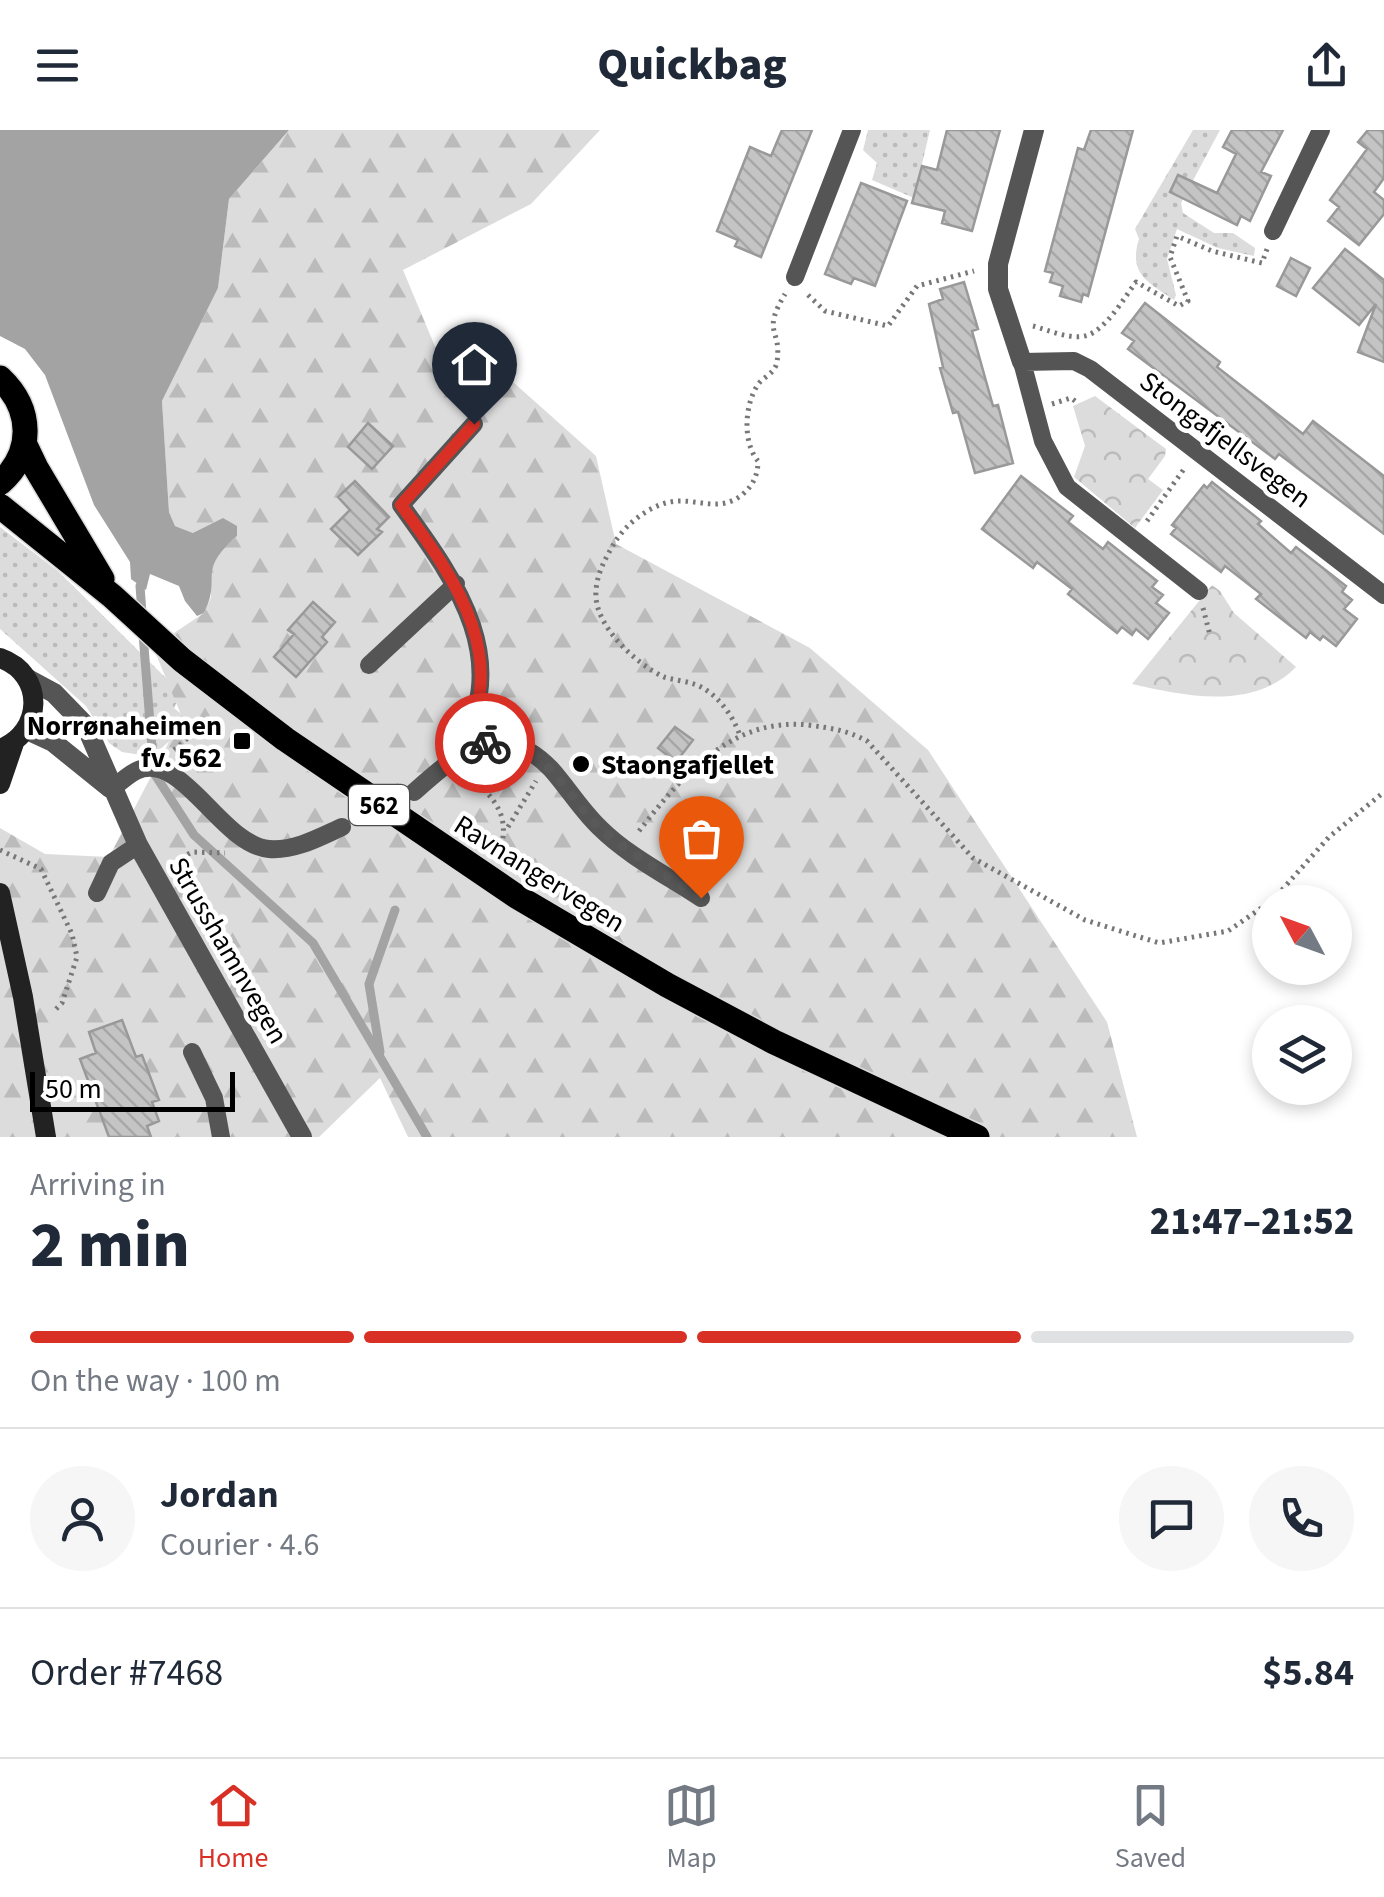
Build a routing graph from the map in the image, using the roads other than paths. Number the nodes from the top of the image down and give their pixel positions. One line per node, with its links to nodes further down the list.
1 (852, 130): 5 (lane)
2 (1034, 130): 6 (street)
3 (1321, 130): 4 (lane)
4 (1273, 231)
5 (795, 278)
6 (1022, 362): 13 (lane); 14 (lane, Stongafjellsvegen)
7 (0, 378): 9 (main road, 562)
8 (474, 424): 12 (lane)
9 (25, 444): 10 (main road); 15 (main road, Ravnangervegen / 562)
10 (0, 483)
11 (0, 506): 15 (main road, Ravnangervegen / 562)
12 (456, 584): 17 (lane); 20 (lane)
13 (1199, 590)
14 (1384, 595)
15 (112, 596): 33 (main road, Ravnangervegen / 562)
16 (2, 657): 18 (main road)
17 (370, 665)
18 (28, 680): 19 (main road); 22 (street, Strusshamnvegen)
19 (14, 741): 21 (main road); 22 (street, Strusshamnvegen)
20 (454, 758): 23 (lane); 28 (lane)
21 (0, 784)
22 (112, 789): 24 (lane); 25 (street, Strusshamnvegen)
23 (414, 792)
24 (342, 827)
25 (138, 845): 26 (lane); 32 (street, Strusshamnvegen)
26 (96, 893)
27 (0, 894): 30 (main road)
28 (701, 898)
29 (192, 1052): 31 (lane)
30 (46, 1137)
31 (221, 1137)
32 (302, 1137)
33 (977, 1137)

